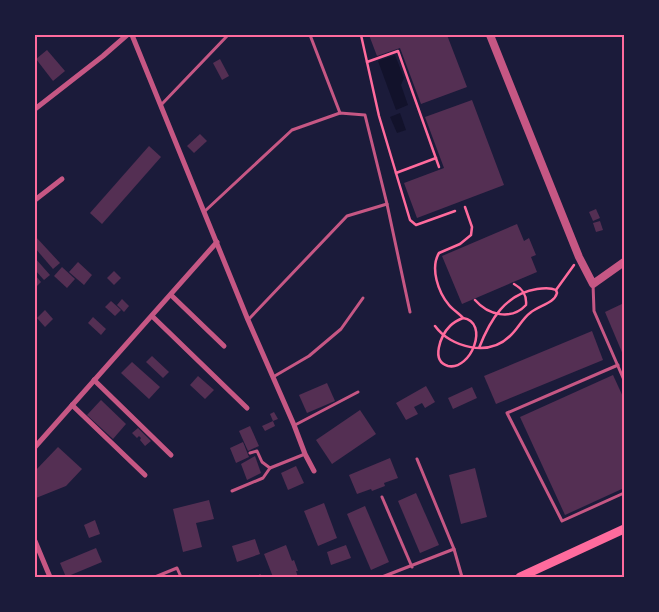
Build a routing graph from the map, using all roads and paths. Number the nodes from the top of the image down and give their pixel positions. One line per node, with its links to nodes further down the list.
1 (127, 35): 9 (street)
2 (132, 35): 8 (street)
3 (228, 35): 8 (lane)
4 (310, 35): 10 (lane)
5 (361, 35): 7 (path)
6 (490, 35): 21 (street)
7 (367, 62): 11 (path); 13 (path)
8 (161, 105): 18 (street)
9 (35, 108)
10 (340, 113): 16 (lane); 18 (lane)
11 (436, 158): 12 (path); 13 (path)
12 (439, 167)
13 (396, 173): 19 (path)
14 (62, 178): 15 (street)
15 (35, 200)
16 (387, 204): 30 (lane); 34 (lane)
17 (465, 207): 33 (path)
18 (205, 211): 20 (street)
19 (455, 211)
20 (218, 242): 27 (street); 34 (street)
21 (579, 257): 24 (street); 25 (path)
22 (624, 262): 24 (street)
23 (514, 284): 26 (path)
24 (593, 284): 40 (lane)
25 (556, 290): 26 (path); 39 (path)
26 (524, 292): 31 (path); 31 (path)
27 (171, 295): 32 (street); 37 (street)
28 (363, 298): 41 (lane)
29 (475, 300): 31 (path)
30 (410, 312)
31 (496, 314): 39 (path)
32 (152, 316): 42 (street); 46 (street)
33 (463, 318): 36 (path); 38 (path)
34 (248, 320): 41 (street)
35 (435, 326): 36 (path)
36 (443, 335): 38 (path); 38 (path)
37 (224, 346)
38 (474, 347): 39 (path)
39 (479, 348)
40 (618, 365): 43 (lane); 57 (lane)
41 (273, 377): 47 (street)
42 (94, 380): 45 (street); 51 (street)
43 (624, 380)
44 (358, 392): 47 (lane)
45 (72, 405): 48 (street); 55 (street)
46 (247, 408)
47 (294, 425): 50 (street)
48 (35, 447)
49 (250, 453): 53 (lane)
50 (305, 454): 53 (lane); 54 (street)
51 (171, 455)
52 (417, 459): 61 (lane)
53 (270, 468): 56 (lane)
54 (314, 471)
55 (145, 475)
56 (232, 491)
57 (624, 493)
58 (382, 497): 62 (lane)
59 (624, 529): 68 (main road)
60 (35, 540): 63 (street)
61 (454, 550): 62 (lane); 67 (lane)
62 (412, 567): 66 (lane)
63 (50, 577)
64 (155, 577): 65 (lane)
65 (181, 577)
66 (382, 577)
67 (462, 577)
68 (520, 577)

